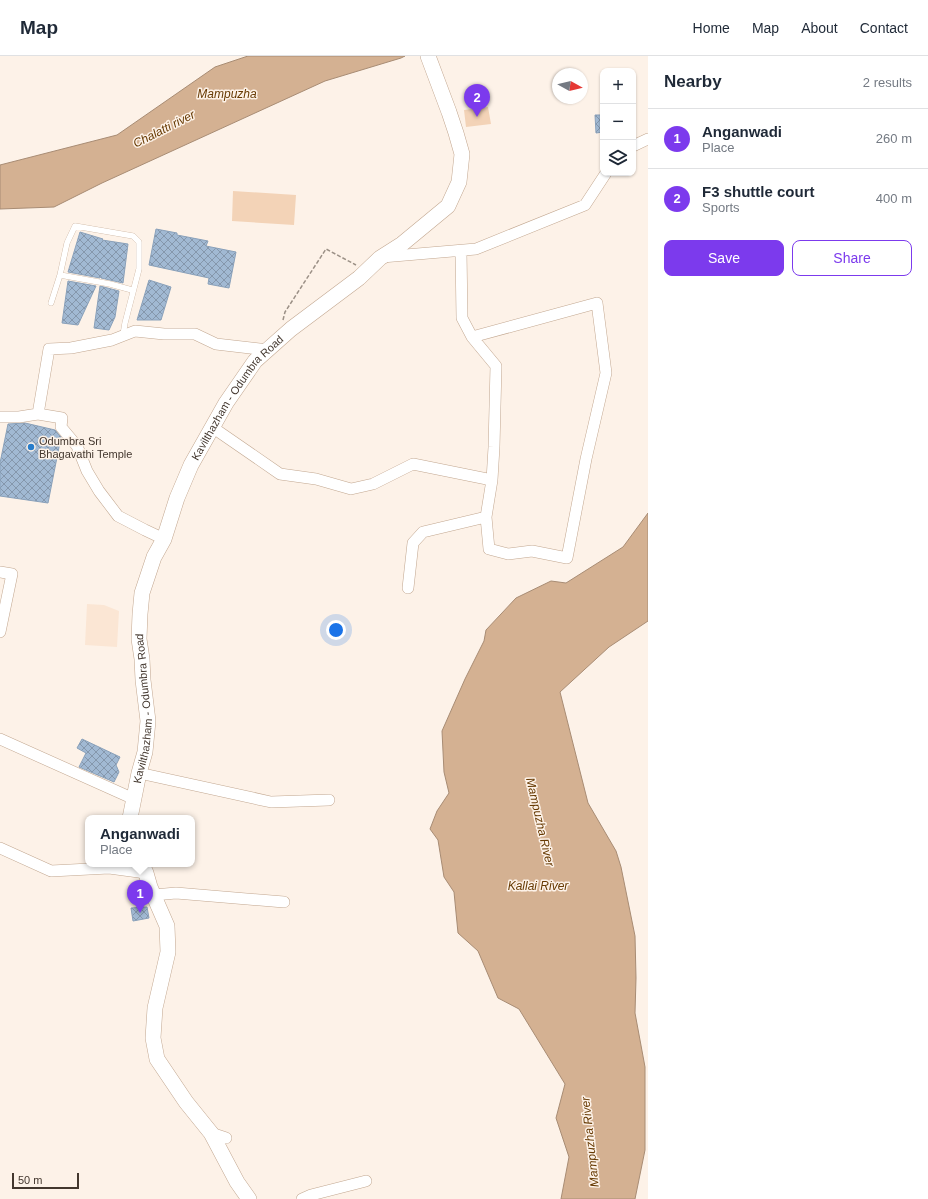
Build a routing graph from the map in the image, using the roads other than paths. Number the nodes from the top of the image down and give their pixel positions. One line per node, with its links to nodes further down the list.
1 (428, 56): 6 (main road, Kavilthazham - Odumbra Road)
2 (648, 139): 3 (street)
3 (636, 145)
4 (604, 176): 5 (street)
5 (461, 251): 6 (street); 11 (street)
6 (380, 258): 12 (main road, Kavilthazham - Odumbra Road)
7 (60, 275): 8 (lane); 8 (lane); 9 (lane)
8 (132, 290): 10 (lane)
9 (51, 303)
10 (123, 335): 12 (street); 13 (street)
11 (472, 337): 16 (street); 17 (street)
12 (268, 350): 15 (main road, Kavilthazham - Odumbra Road)
13 (38, 414): 14 (street); 18 (street)
14 (0, 417)
15 (212, 427): 16 (street); 18 (main road, Kavilthazham - Odumbra Road)
16 (492, 480): 17 (street)
17 (486, 517): 20 (street)
18 (164, 539): 23 (main road, Kavilthazham - Odumbra Road)
19 (0, 572): 21 (street)
20 (408, 588)
21 (0, 632)
22 (0, 739): 24 (street)
23 (139, 773): 24 (main road, Kavilthazham - Odumbra Road); 25 (street)
24 (134, 799): 26 (main road, Kavilthazham - Odumbra Road)
25 (329, 800)
26 (131, 815)
27 (0, 848): 28 (street)
28 (144, 869): 29 (main road)
29 (154, 895): 30 (street); 32 (main road)
30 (284, 902)
31 (366, 1181): 33 (street)
32 (249, 1199)
33 (302, 1199)

